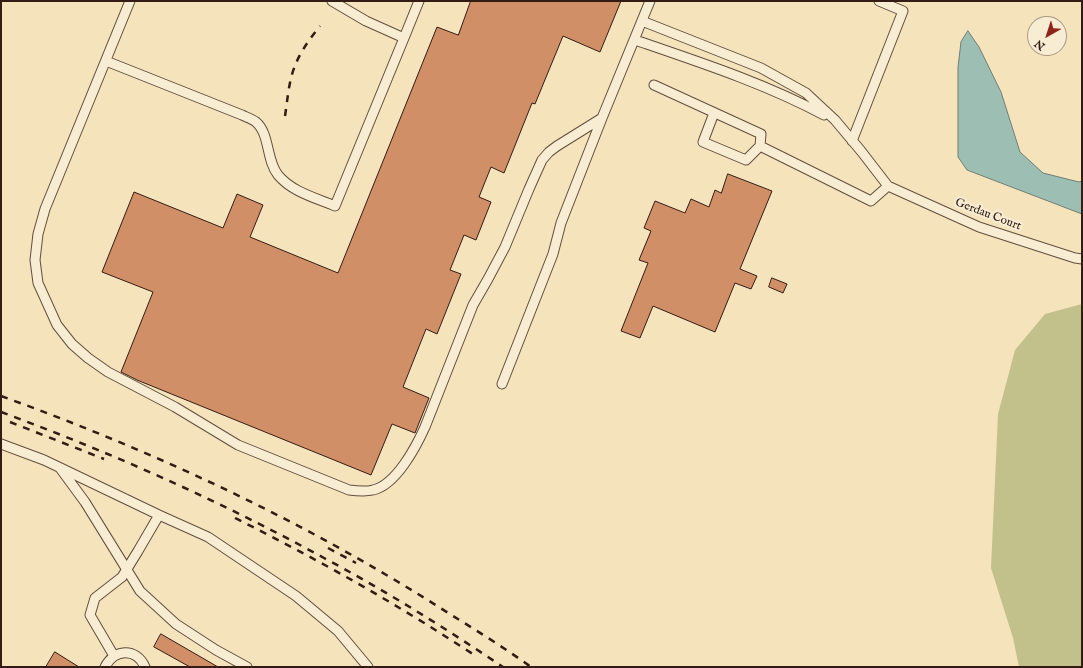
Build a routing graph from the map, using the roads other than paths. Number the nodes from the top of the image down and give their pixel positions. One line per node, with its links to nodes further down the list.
1 (130, 1): 9 (lane)
2 (332, 1): 7 (lane)
3 (419, 1): 7 (lane)
4 (650, 1): 6 (lane)
5 (879, 1): 14 (lane)
6 (642, 21): 8 (lane); 13 (lane)
7 (404, 38): 9 (lane)
8 (635, 40): 12 (lane); 13 (lane)
9 (106, 61): 12 (lane)
10 (654, 85): 11 (lane)
11 (714, 113): 15 (lane); 15 (lane)
12 (602, 118): 18 (lane)
13 (835, 120): 14 (lane)
14 (852, 141): 16 (lane)
15 (760, 146): 16 (lane)
16 (888, 186): 17 (lane, Gerdau Court)
17 (1082, 259)
18 (502, 384)
19 (1, 444): 20 (lane)
20 (59, 467): 21 (lane); 22 (lane)
21 (159, 515): 22 (lane); 27 (lane)
22 (126, 570): 23 (lane); 26 (lane)
23 (114, 656): 24 (lane); 25 (lane)
24 (105, 667)
25 (145, 667)
26 (247, 667)
27 (368, 667)

